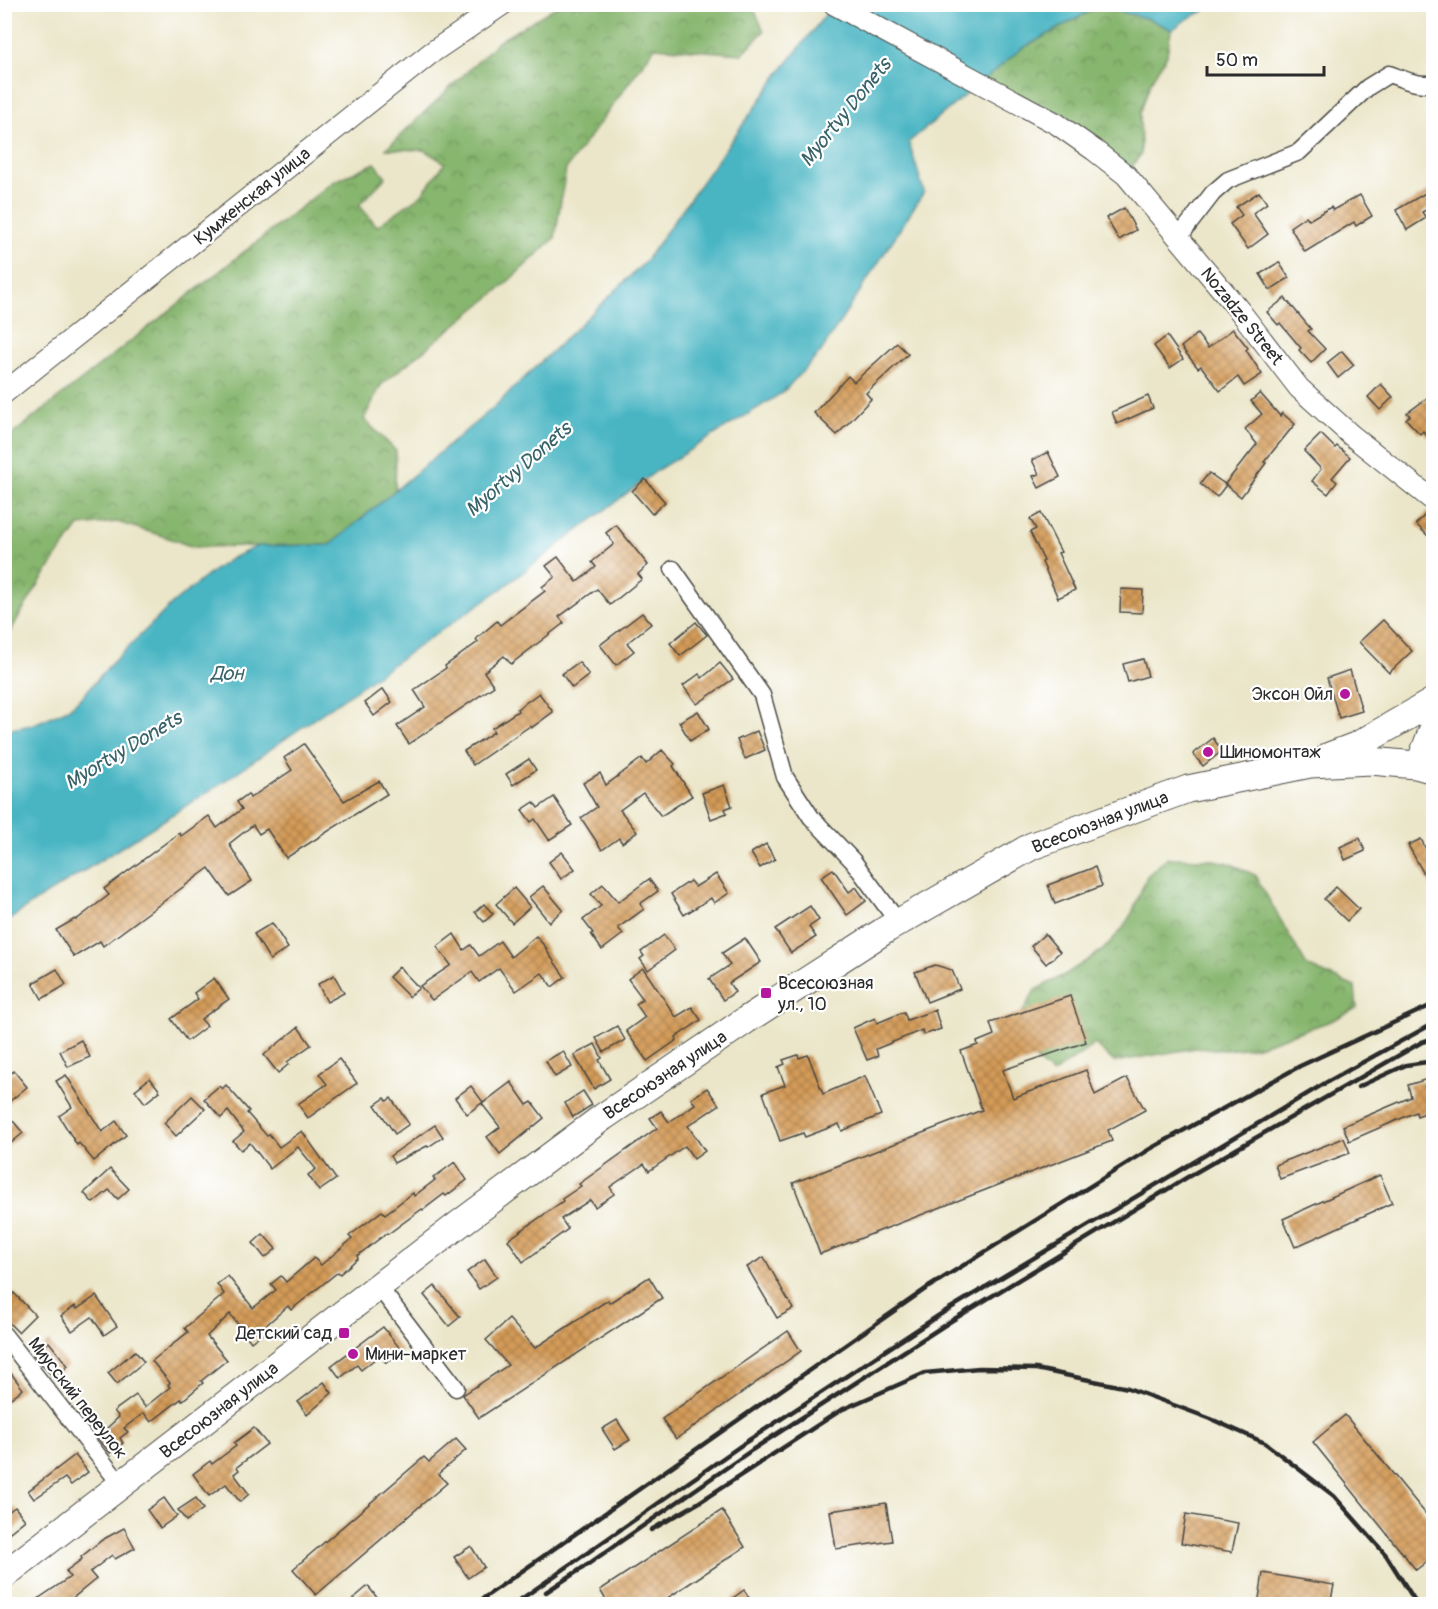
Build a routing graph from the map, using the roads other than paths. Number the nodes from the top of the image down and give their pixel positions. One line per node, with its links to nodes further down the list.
1 (502, 4): 5 (street, Кумженская улица)
2 (834, 4): 4 (street, Nozadze Street)
3 (1434, 83): 4 (street)
4 (1179, 237): 6 (street, Nozadze Street)
5 (4, 393)
6 (1434, 501)
7 (673, 569): 12 (street)
8 (1434, 701): 10 (highway)
9 (1434, 718): 11 (street)
10 (1310, 764): 11 (highway, Всесоюзная улица); 12 (highway, Всесоюзная улица)
11 (1428, 772)
12 (898, 922): 13 (highway, Всесоюзная улица)
13 (379, 1287): 15 (street); 16 (highway, Всесоюзная улица)
14 (4, 1335): 16 (street, Миусский переулок)
15 (456, 1388)
16 (121, 1485): 17 (highway, Всесоюзная улица)
17 (4, 1575)

